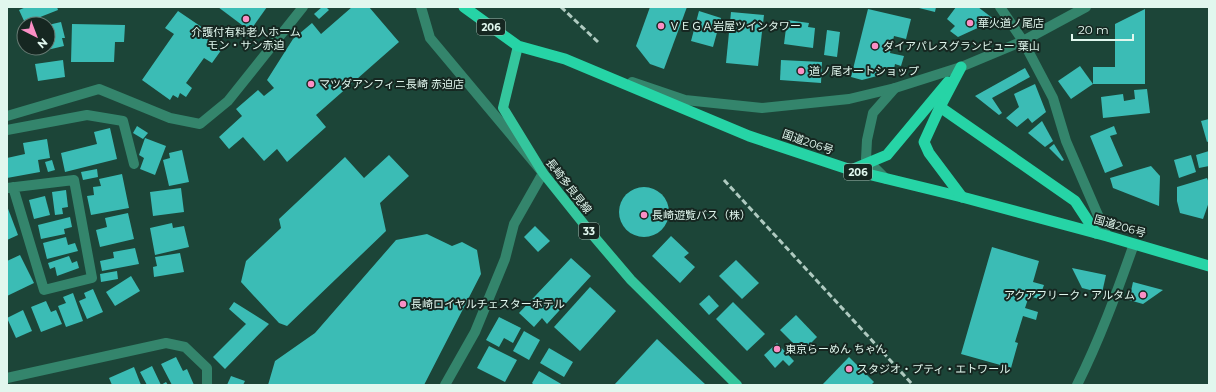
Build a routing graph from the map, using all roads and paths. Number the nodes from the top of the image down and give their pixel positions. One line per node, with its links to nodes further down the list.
1 (303, 7): 12 (street)
2 (421, 7): 17 (street)
3 (464, 7): 7 (highway, 国道206号 / 206)
4 (1000, 7): 6 (street)
5 (1086, 7): 6 (street)
6 (1023, 41): 9 (street); 22 (street)
7 (518, 46): 8 (highway, 国道206号 / 206); 17 (main road, 長崎多良見線 / 33)
8 (574, 63): 10 (street); 16 (highway, 国道206号 / 206)
9 (961, 67): 10 (street); 11 (highway); 14 (highway)
10 (895, 88): 14 (street)
11 (940, 107): 20 (highway); 21 (highway)
12 (7, 116)
13 (7, 130): 15 (street)
14 (870, 162): 16 (highway); 18 (street)
15 (134, 164)
16 (850, 170): 18 (highway, 国道206号 / 206)
17 (543, 173): 27 (street); 28 (main road, 長崎多良見線 / 33)
18 (886, 179): 20 (highway, 国道206号 / 206)
19 (10, 188): 19 (street)
20 (962, 197): 21 (highway, 国道206号 / 206)
21 (1096, 233): 22 (highway, 国道206号 / 206)
22 (1108, 236): 23 (highway, 国道206号 / 206)
23 (1134, 244): 24 (highway, 国道206号 / 206); 29 (street)
24 (1209, 266)
25 (7, 378): 26 (street)
26 (206, 385)
27 (445, 385)
28 (737, 385)
29 (1077, 385)

